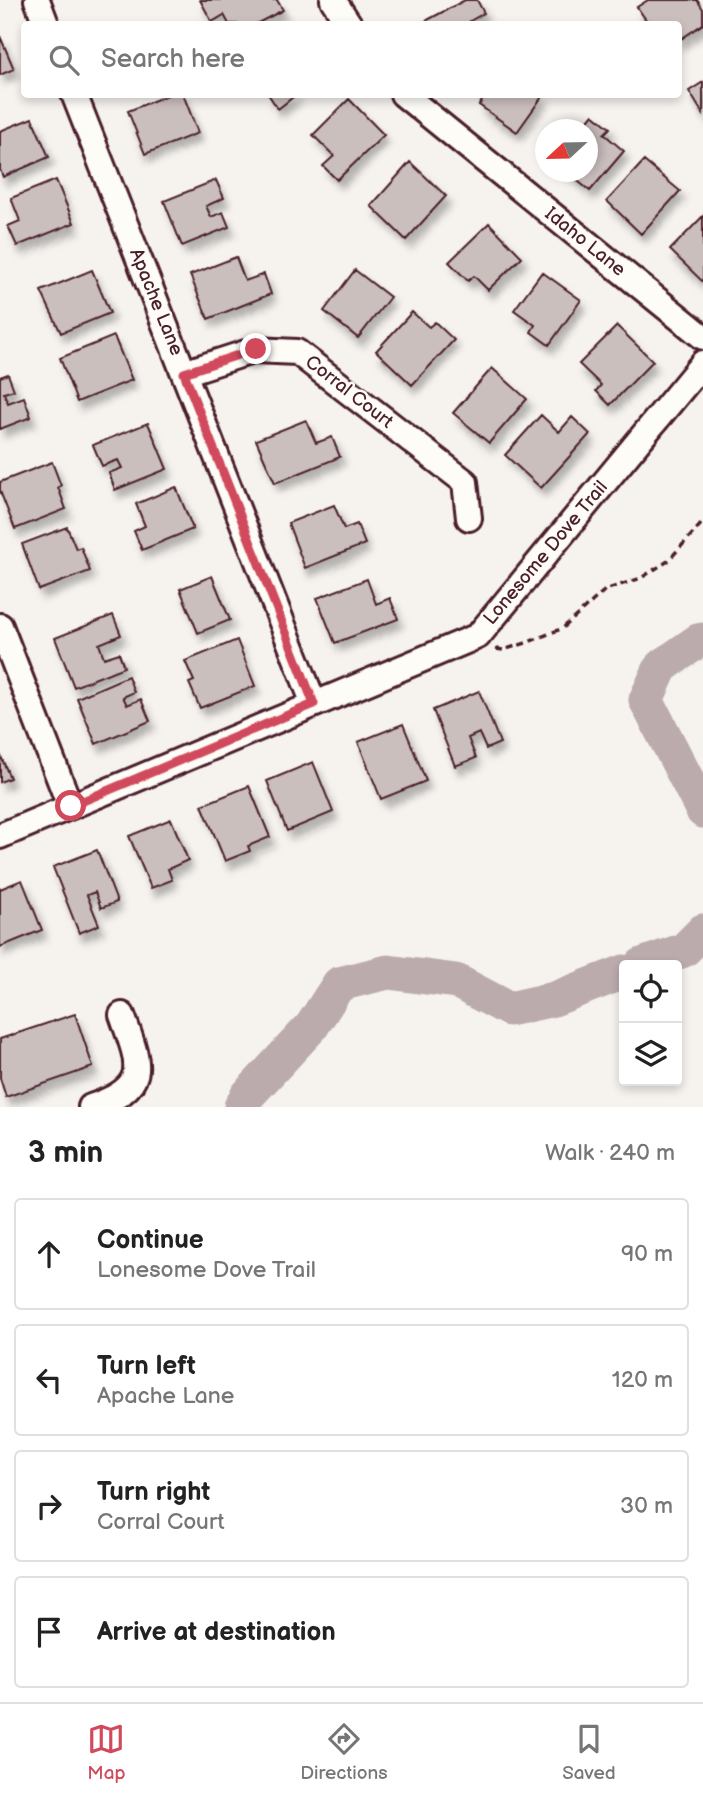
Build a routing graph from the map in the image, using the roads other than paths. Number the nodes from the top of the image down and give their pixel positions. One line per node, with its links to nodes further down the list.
1 (37, 0): 3 (street)
2 (333, 0): 4 (street)
3 (45, 21)
4 (347, 21)
5 (76, 98): 9 (street, Apache Lane)
6 (408, 98): 7 (street, Idaho Lane)
7 (703, 337)
8 (703, 363): 12 (street, Lonesome Dove Trail)
9 (184, 373): 10 (street, Corral Court); 12 (street, Apache Lane)
10 (469, 518)
11 (0, 626): 13 (street)
12 (314, 704): 13 (street, Lonesome Dove Trail)
13 (71, 806): 14 (street, Lonesome Dove Trail)
14 (0, 836)
15 (122, 1015): 16 (street)
16 (90, 1107)

